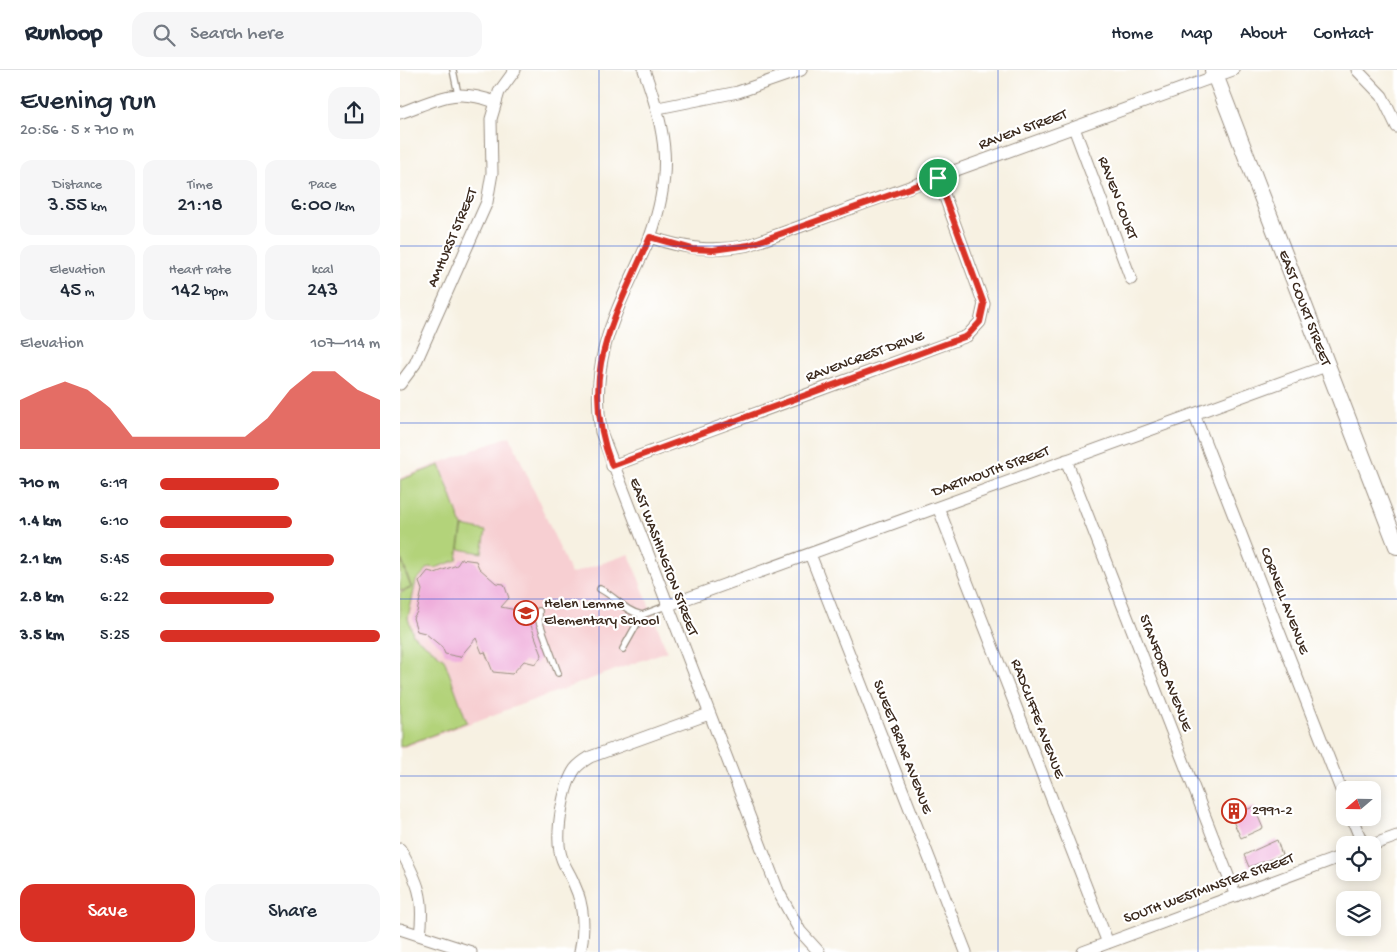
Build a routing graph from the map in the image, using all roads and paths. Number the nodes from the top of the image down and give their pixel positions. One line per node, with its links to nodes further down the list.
1 (453, 70): 8 (lane)
2 (515, 70): 9 (street, AMHURST STREET)
3 (644, 70): 10 (street, EAST WASHINGTON STREET)
4 (801, 70): 10 (street)
5 (1233, 70): 7 (street, RAVEN STREET)
6 (1357, 70): 12 (street)
7 (1214, 73): 13 (street, RAVEN STREET); 17 (street, EAST COURT STREET)
8 (458, 94): 9 (street); 11 (street)
9 (495, 102): 18 (street, AMHURST STREET)
10 (658, 108): 15 (street, EAST WASHINGTON STREET)
11 (400, 114)
12 (1397, 126)
13 (1074, 128): 14 (street, RAVEN STREET); 16 (street, RAVEN COURT)
14 (938, 178): 15 (street, RAVEN STREET); 21 (street, RAVENCREST DRIVE)
15 (650, 237): 21 (street, EAST WASHINGTON STREET)
16 (1132, 279)
17 (1326, 366): 19 (street, DARTMOUTH STREET); 23 (street, EAST COURT STREET)
18 (400, 384)
19 (1194, 414): 20 (street, DARTMOUTH STREET); 32 (street, CORNELL AVENUE)
20 (1066, 460): 22 (street, DARTMOUTH STREET); 37 (street, STANFORD AVENUE)
21 (612, 466): 26 (street, EAST WASHINGTON STREET)
22 (938, 507): 24 (street, DARTMOUTH STREET); 40 (street, RADCLIFFE AVENUE)
23 (1397, 546)
24 (810, 554): 26 (street, DARTMOUTH STREET); 44 (street, SWEET BRIAR AVENUE)
25 (600, 589): 28 (lane)
26 (666, 606): 28 (lane); 31 (street, EAST WASHINGTON STREET)
27 (539, 611): 30 (lane)
28 (642, 615): 29 (lane)
29 (622, 648)
30 (558, 673)
31 (709, 714): 42 (street); 43 (street, EAST WASHINGTON STREET)
32 (1338, 781)
33 (1397, 836): 34 (street)
34 (1381, 842)
35 (400, 849): 39 (street)
36 (1336, 858): 37 (street, SOUTH WESTMINSTER STREET)
37 (1236, 896): 40 (street, SOUTH WESTMINSTER STREET)
38 (400, 929): 39 (street)
39 (420, 935): 41 (street)
40 (1108, 943): 45 (street, SOUTH WESTMINSTER STREET)
41 (471, 952)
42 (580, 952)
43 (819, 952)
44 (966, 952)
45 (1083, 952)

